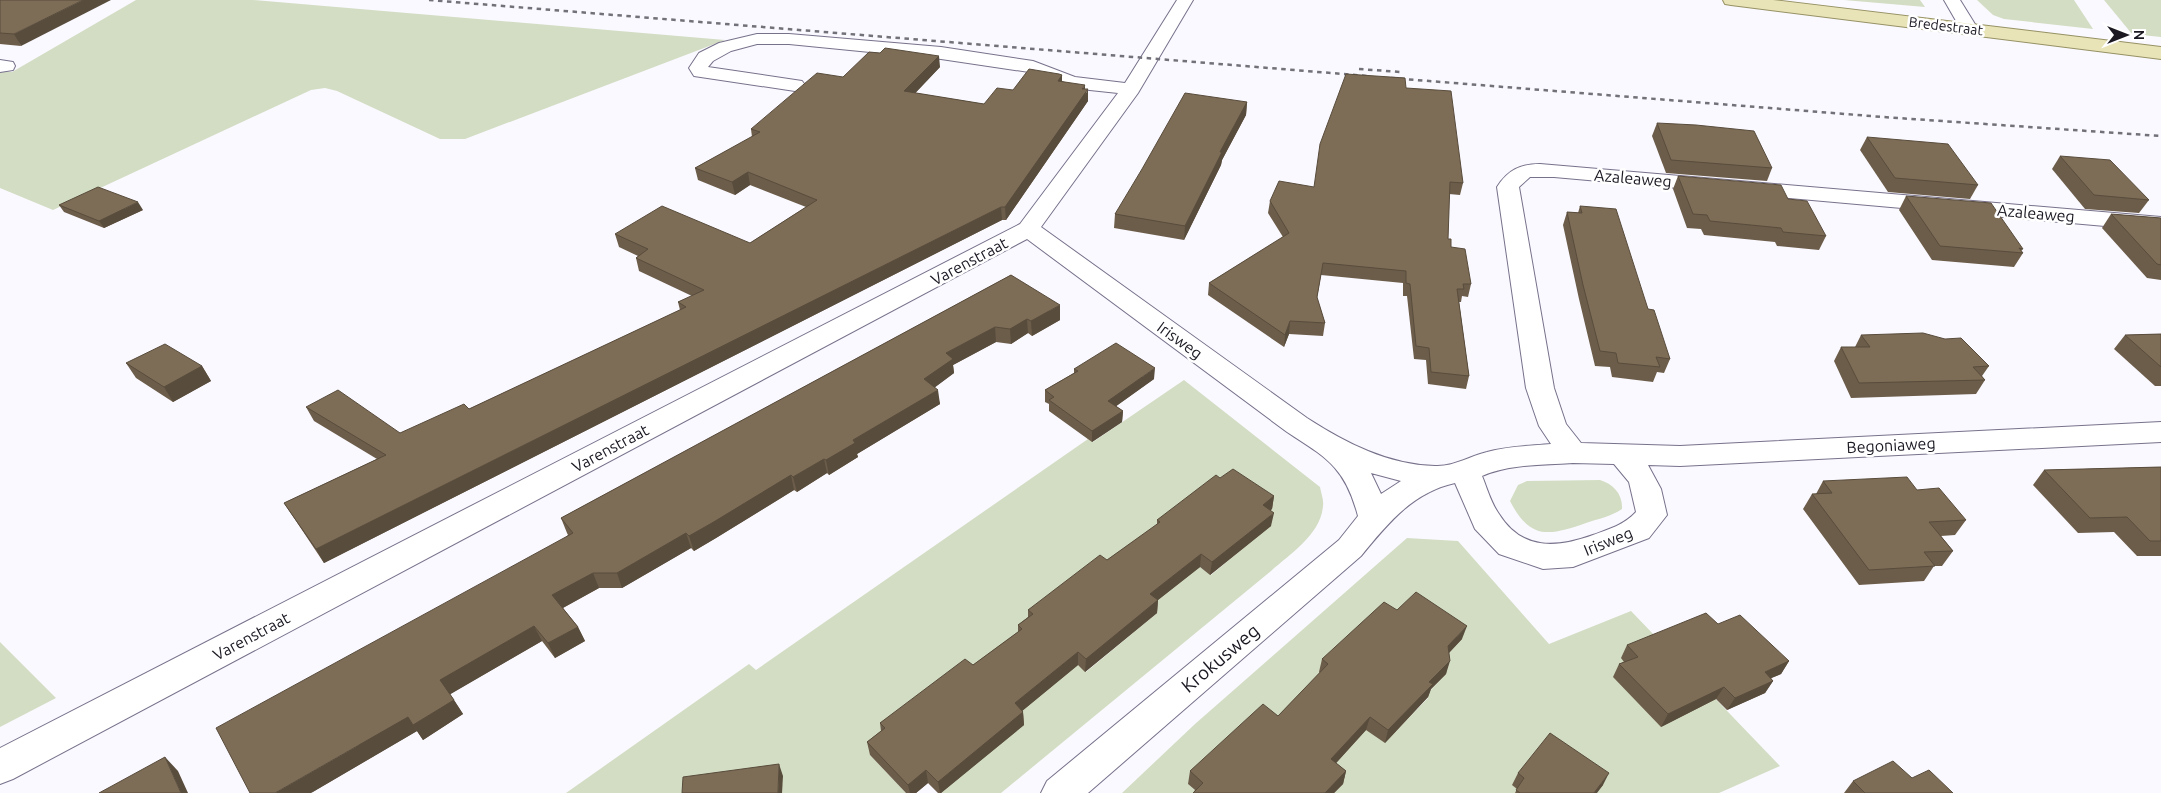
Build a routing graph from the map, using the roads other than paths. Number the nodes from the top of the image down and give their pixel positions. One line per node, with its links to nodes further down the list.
1 (1186, 0): 7 (street, Varenstraat)
2 (1731, 0): 4 (main road, Bredestraat)
3 (1952, 0): 4 (street)
4 (1969, 29): 5 (main road, Bredestraat)
5 (2161, 52)
6 (795, 85): 7 (street)
7 (1130, 89): 9 (street, Varenstraat)
8 (2161, 224): 12 (street, Azaleaweg)
9 (1028, 229): 11 (street, Irisweg); 17 (street, Varenstraat)
10 (2161, 432): 13 (street, Begoniaweg)
11 (1333, 448): 15 (street, Irisweg); 16 (street, Irisweg)
12 (1573, 453): 13 (street, Irisweg); 14 (street, Irisweg)
13 (1622, 455): 14 (street, Irisweg)
14 (1466, 471): 15 (street, Irisweg)
15 (1436, 477): 16 (street, Irisweg)
16 (1374, 518): 18 (street, Krokusweg)
17 (0, 768)
18 (1060, 793)

